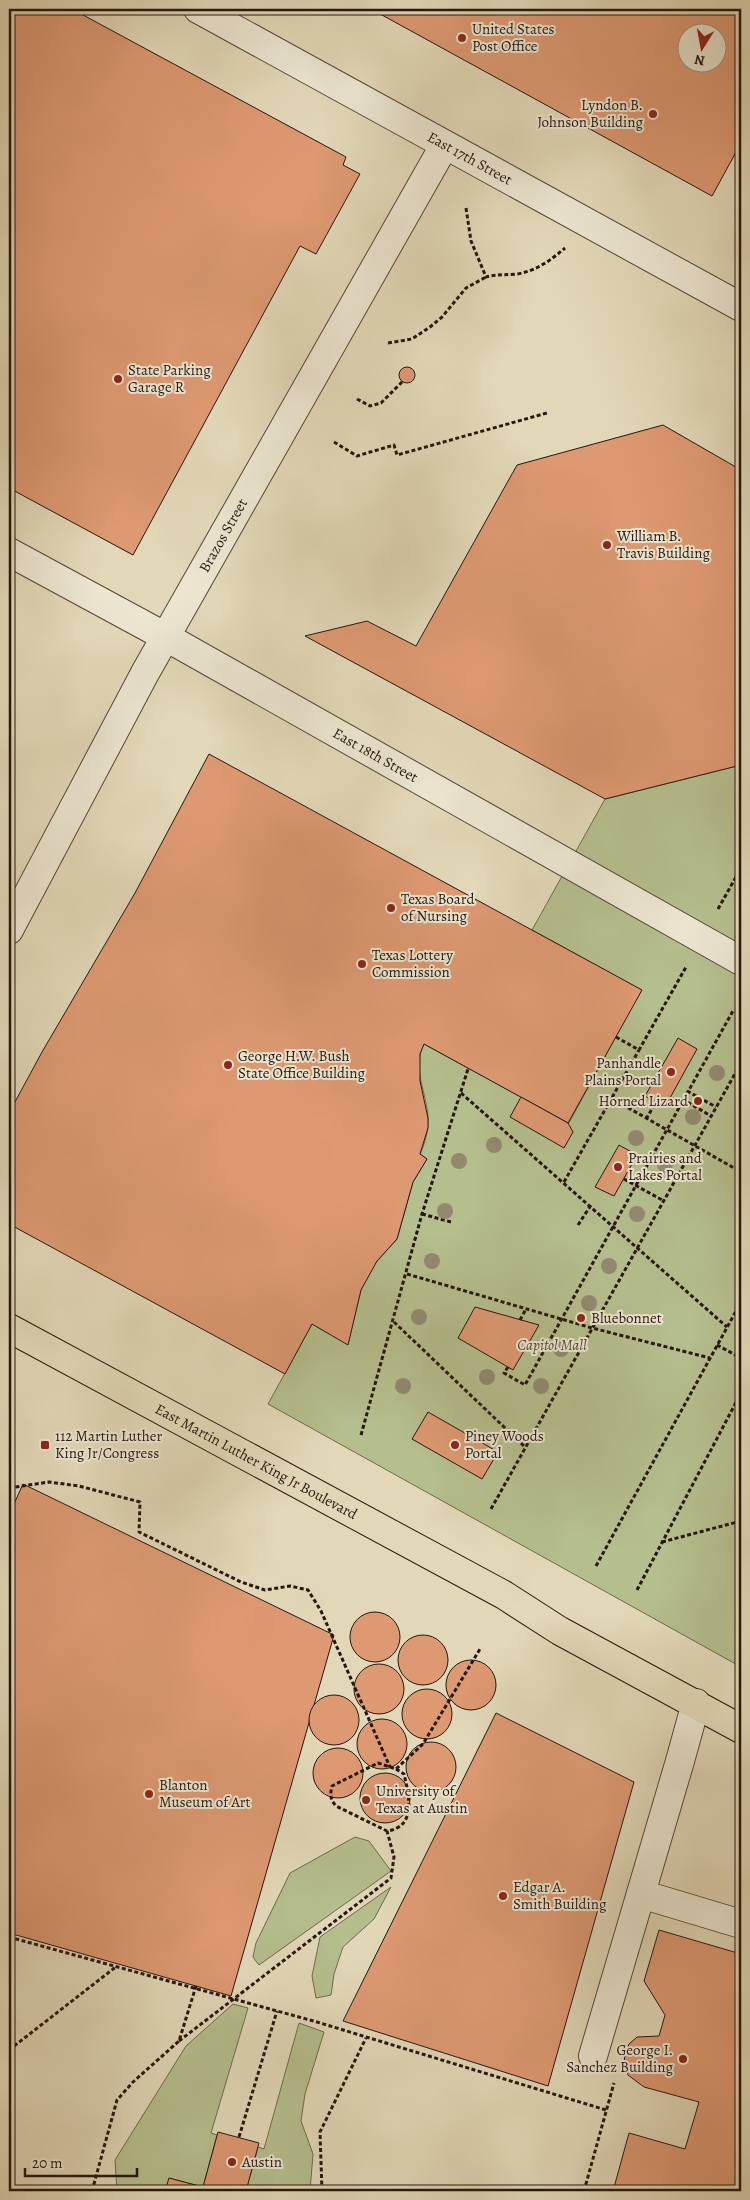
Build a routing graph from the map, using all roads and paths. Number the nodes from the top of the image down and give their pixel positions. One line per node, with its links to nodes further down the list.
1 (198, 9): 2 (street, East 17th Street)
2 (444, 146): 6 (street, East 17th Street); 13 (street, Brazos Street)
3 (466, 208): 5 (path)
4 (565, 248): 5 (path)
5 (486, 277): 7 (path)
6 (741, 308)
7 (388, 343)
8 (403, 381): 9 (path)
9 (357, 399)
10 (547, 414): 11 (path)
11 (334, 442)
12 (9, 552): 13 (street, East 18th Street)
13 (166, 637): 14 (street, Brazos Street); 15 (street, East 18th Street)
14 (9, 930)
15 (741, 961)
16 (734, 1009): 20 (path)
17 (639, 1050): 22 (path)
18 (741, 1063): 25 (path)
19 (468, 1069): 21 (path)
20 (688, 1091): 23 (path); 25 (path)
21 (461, 1093): 32 (path); 36 (path)
22 (611, 1098): 27 (path); 32 (path)
23 (682, 1100): 26 (path); 28 (path)
24 (656, 1102): 27 (path)
25 (716, 1107): 26 (path)
26 (711, 1116): 29 (path)
27 (646, 1118): 28 (path)
28 (666, 1129): 29 (path); 33 (path)
29 (695, 1146): 30 (path); 34 (path)
30 (741, 1172)
31 (624, 1179): 33 (path)
32 (564, 1182): 35 (path)
33 (635, 1185): 34 (path); 39 (path)
34 (664, 1201): 40 (path)
35 (591, 1205): 38 (path); 39 (path)
36 (422, 1214): 37 (path); 41 (path)
37 (451, 1222)
38 (578, 1225)
39 (613, 1225): 40 (path); 45 (path)
40 (638, 1248): 47 (path); 49 (path)
41 (406, 1274): 43 (path); 46 (path)
42 (741, 1302): 47 (path)
43 (526, 1309): 44 (path); 45 (path)
44 (520, 1320)
45 (562, 1320): 49 (path); 53 (path)
46 (394, 1322): 55 (path); 56 (path)
47 (727, 1327): 50 (path)
48 (9, 1328): 64 (main road, East Martin Luther King Jr Boulevard)
49 (592, 1328): 51 (path); 56 (path)
50 (717, 1345): 51 (path); 52 (path)
51 (710, 1358): 61 (path)
52 (741, 1358)
53 (508, 1367)
54 (741, 1393): 60 (path)
55 (361, 1435)
56 (525, 1447): 58 (path)
57 (9, 1488): 66 (path)
58 (491, 1509)
59 (741, 1521): 60 (path)
60 (661, 1542): 62 (path)
61 (596, 1566)
62 (637, 1590)
63 (480, 1649): 67 (path)
64 (696, 1703): 65 (main road, East Martin Luther King Jr Boulevard); 69 (street)
65 (741, 1729)
66 (390, 1767): 67 (path); 68 (path)
67 (396, 1769): 68 (path)
68 (387, 1831): 74 (path)
69 (641, 1894): 70 (street); 79 (street)
70 (741, 1924)
71 (9, 1937): 72 (path)
72 (117, 1966): 73 (path); 78 (path)
73 (196, 1987): 74 (path); 77 (path)
74 (234, 1999): 75 (path); 77 (path)
75 (277, 2011): 76 (path); 81 (path)
76 (366, 2038): 80 (path); 83 (path)
77 (179, 2041): 82 (path)
78 (9, 2050)
79 (593, 2056)
80 (606, 2110)
81 (239, 2137)
82 (92, 2191)
83 (322, 2191)

